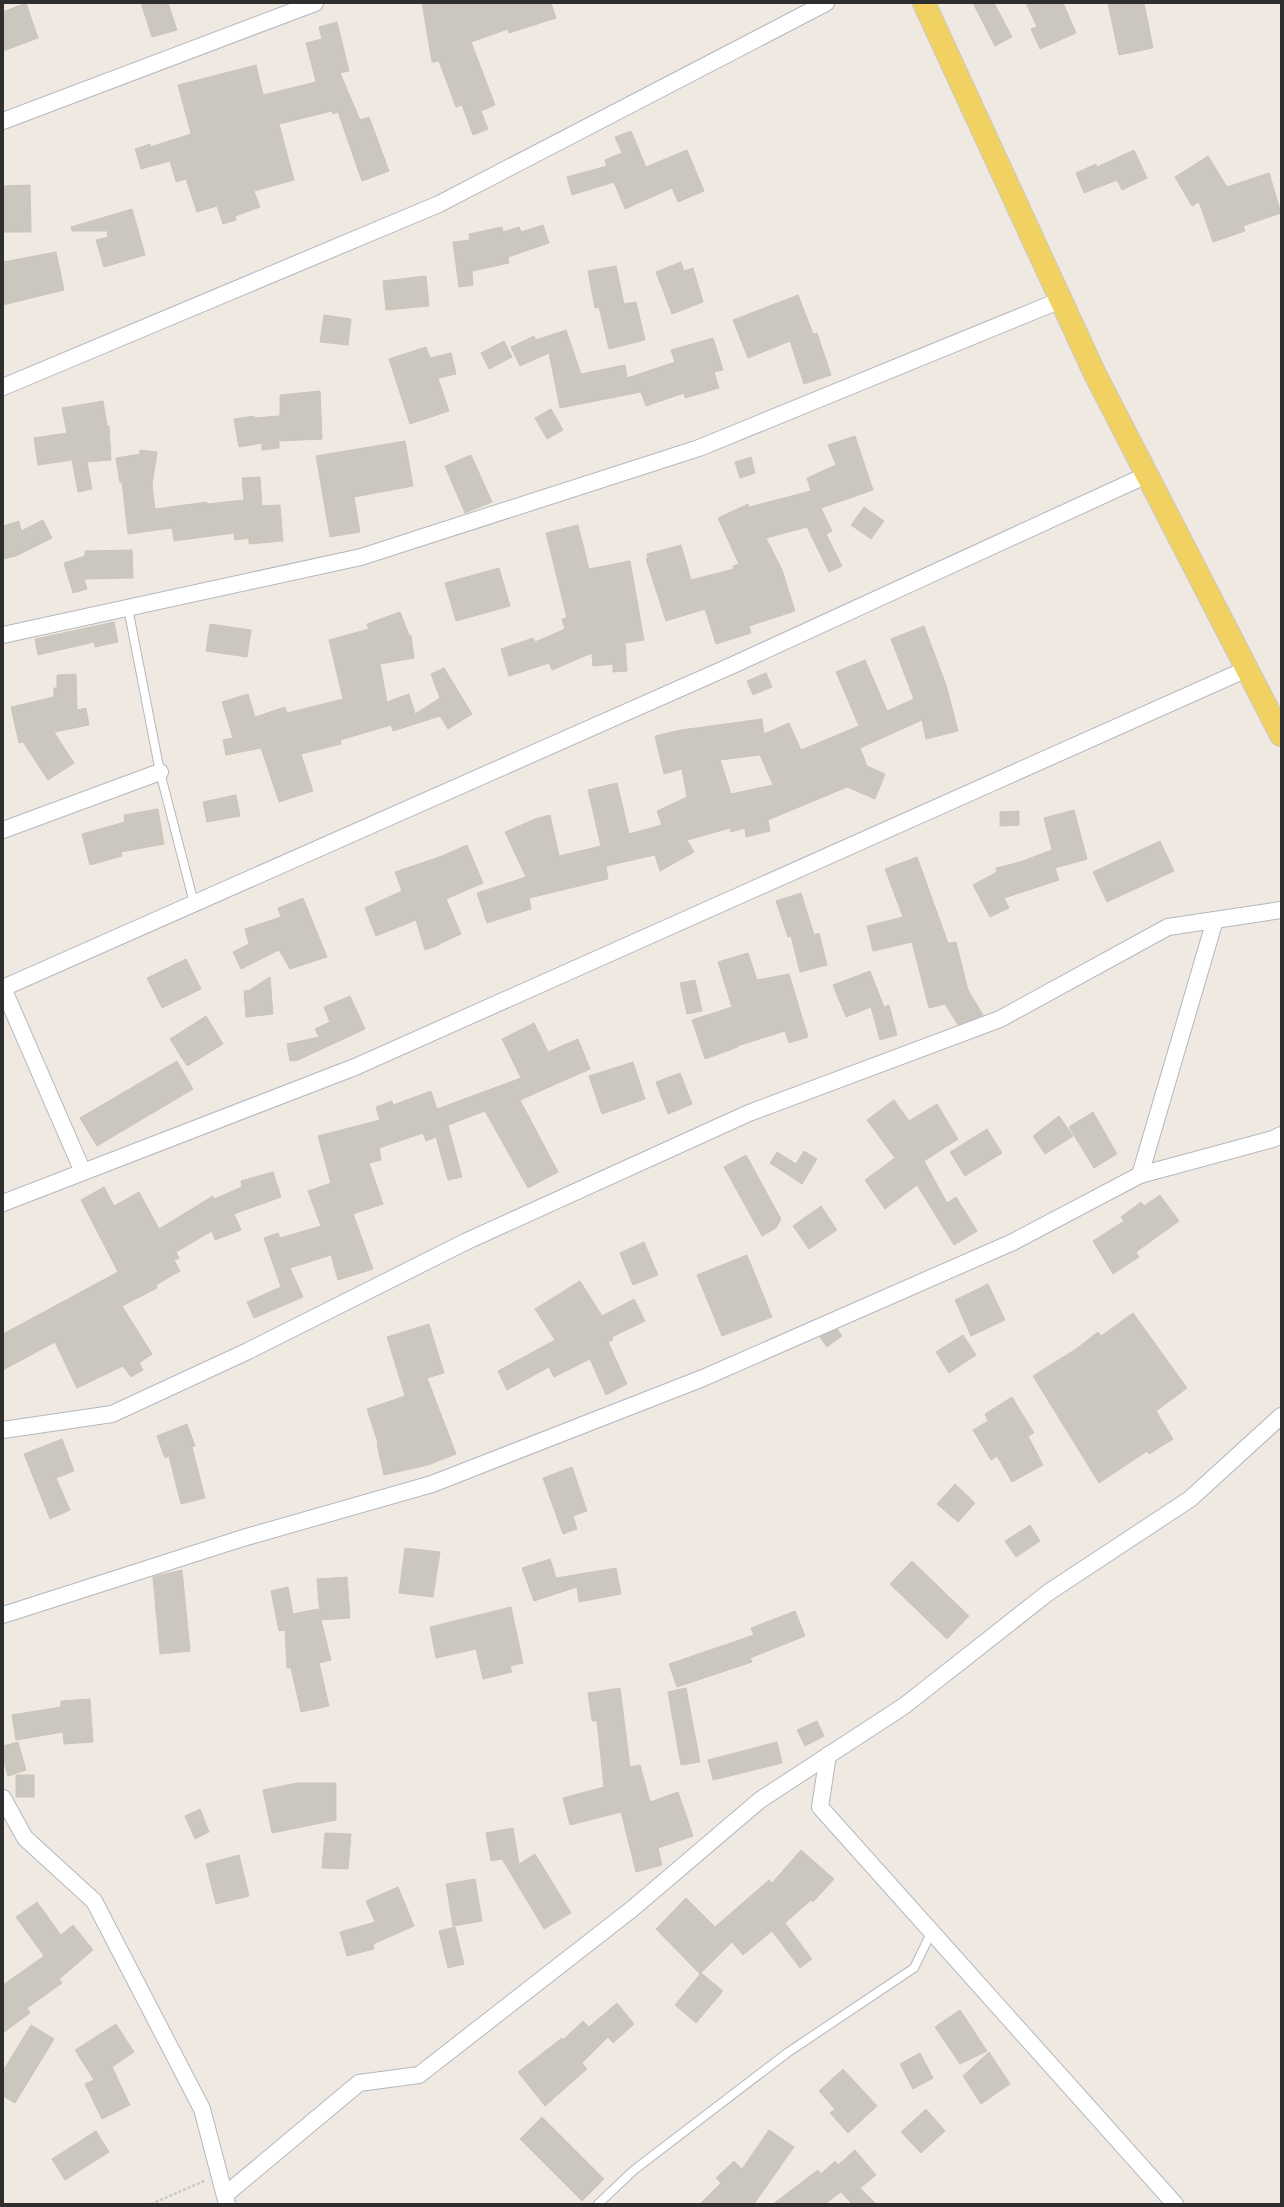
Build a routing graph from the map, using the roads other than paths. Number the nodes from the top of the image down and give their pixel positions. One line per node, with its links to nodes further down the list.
1 (315, 3): 4 (street)
2 (826, 3): 6 (street)
3 (924, 3): 5 (main road)
4 (3, 121)
5 (1061, 300): 7 (main road); 8 (street)
6 (3, 387)
7 (1147, 476): 10 (main road); 14 (street)
8 (128, 608): 9 (street); 12 (lane)
9 (3, 635)
10 (1247, 669): 11 (main road); 19 (street)
11 (1281, 735)
12 (160, 772): 13 (street); 14 (lane)
13 (3, 830)
14 (194, 903): 17 (street)
15 (1281, 910): 16 (street)
16 (1215, 920): 20 (street); 23 (street)
17 (3, 988): 19 (street)
18 (1281, 1135): 20 (street)
19 (83, 1172): 21 (street)
20 (1140, 1175): 24 (street)
21 (3, 1203)
22 (1281, 1416): 25 (street)
23 (3, 1430)
24 (3, 1615)
25 (828, 1755): 27 (street); 28 (street)
26 (3, 1798): 28 (street)
27 (932, 1931): 29 (lane); 30 (street)
28 (226, 2199)
29 (598, 2204)
30 (1175, 2204)

